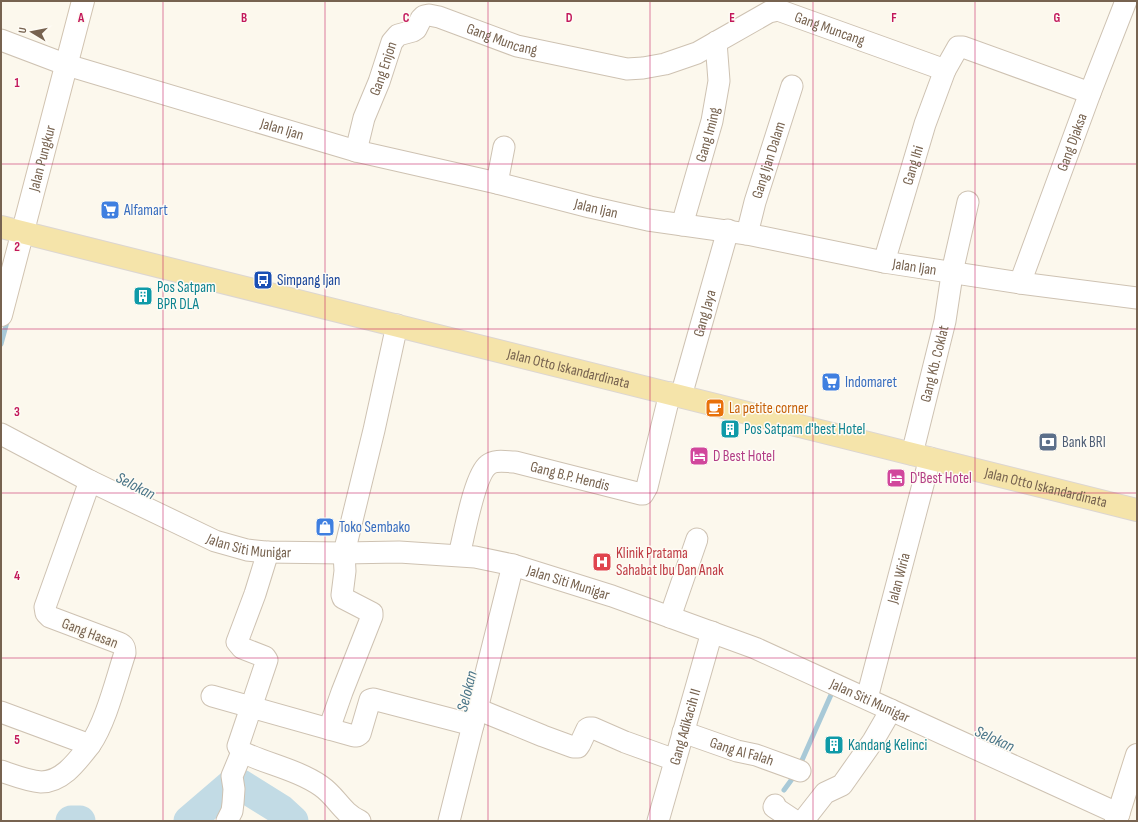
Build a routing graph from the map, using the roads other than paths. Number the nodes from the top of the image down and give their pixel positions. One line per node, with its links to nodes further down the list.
1 (83, 1): 6 (main road, Jalan Pungkur)
2 (1126, 1): 9 (street, Gang Djaksa)
3 (442, 9): 5 (street, Gang Muncang); 11 (street, Gang Enjon)
4 (1, 40): 6 (street, Jalan Ijan)
5 (716, 42): 7 (street, Gang Muncang); 14 (street, Gang Iming)
6 (67, 65): 11 (street, Jalan Ijan); 16 (main road, Jalan Pungkur)
7 (945, 70): 9 (street); 18 (street, Gang Ihi)
8 (792, 86): 17 (street, Gang Ijan Dalam)
9 (1090, 93): 20 (street, Gang Djaksa)
10 (504, 147): 12 (street)
11 (356, 151): 12 (street, Jalan Ijan)
12 (497, 183): 14 (street, Jalan Ijan)
13 (968, 202): 19 (street, Gang Kb. Coklat)
14 (682, 225): 17 (street, Jalan Ijan)
15 (1, 227): 16 (main road, Jalan Otto Iskandardinata)
16 (23, 232): 22 (main road, Jalan Pungkur); 23 (main road, Jalan Otto Iskandardinata)
17 (737, 232): 18 (street, Jalan Ijan); 24 (street, Gang Jaya)
18 (884, 262): 19 (street, Jalan Ijan)
19 (952, 272): 20 (street, Jalan Ijan); 26 (street, Gang Kb. Coklat)
20 (1020, 283): 21 (street, Jalan Ijan)
21 (1137, 298)
22 (1, 315)
23 (397, 325): 24 (main road, Jalan Otto Iskandardinata); 31 (street)
24 (675, 395): 26 (main road, Jalan Otto Iskandardinata); 32 (street, Gang B.P. Hendis)
25 (1, 434): 27 (street, Jalan Siti Munigar)
26 (921, 456): 28 (main road, Jalan Otto Iskandardinata); 37 (street, Jalan Wiria)
27 (88, 480): 30 (street, Jalan Siti Munigar); 44 (street, Gang Hasan)
28 (1137, 510)
29 (697, 540): 34 (street)
30 (265, 552): 31 (street, Jalan Siti Munigar); 38 (street)
31 (344, 553): 32 (street, Jalan Siti Munigar); 42 (street)
32 (459, 555): 33 (street, Jalan Siti Munigar)
33 (513, 565): 34 (street, Jalan Siti Munigar); 41 (street)
34 (670, 617): 35 (street, Jalan Siti Munigar)
35 (712, 632): 37 (street, Jalan Siti Munigar); 43 (street, Gang Adikacih II)
36 (212, 696): 38 (street)
37 (867, 696): 39 (street, Jalan Siti Munigar)
38 (252, 706): 42 (street); 45 (street)
39 (891, 710): 51 (street, Jalan Siti Munigar); 57 (street)
40 (1, 712): 44 (street)
41 (473, 719): 42 (street); 47 (street); 54 (street)
42 (329, 729)
43 (683, 732): 47 (street, Gang Adikacih II); 49 (street, Gang Al Falah)
44 (85, 743): 48 (street)
45 (240, 750): 52 (street); 53 (street)
46 (1137, 755): 51 (main road)
47 (675, 760): 55 (street, Gang Adikacih II)
48 (1, 771)
49 (800, 771)
50 (774, 805): 56 (street)
51 (1118, 818)
52 (227, 821)
53 (360, 821)
54 (449, 821)
55 (658, 821)
56 (795, 821)
57 (802, 821)

